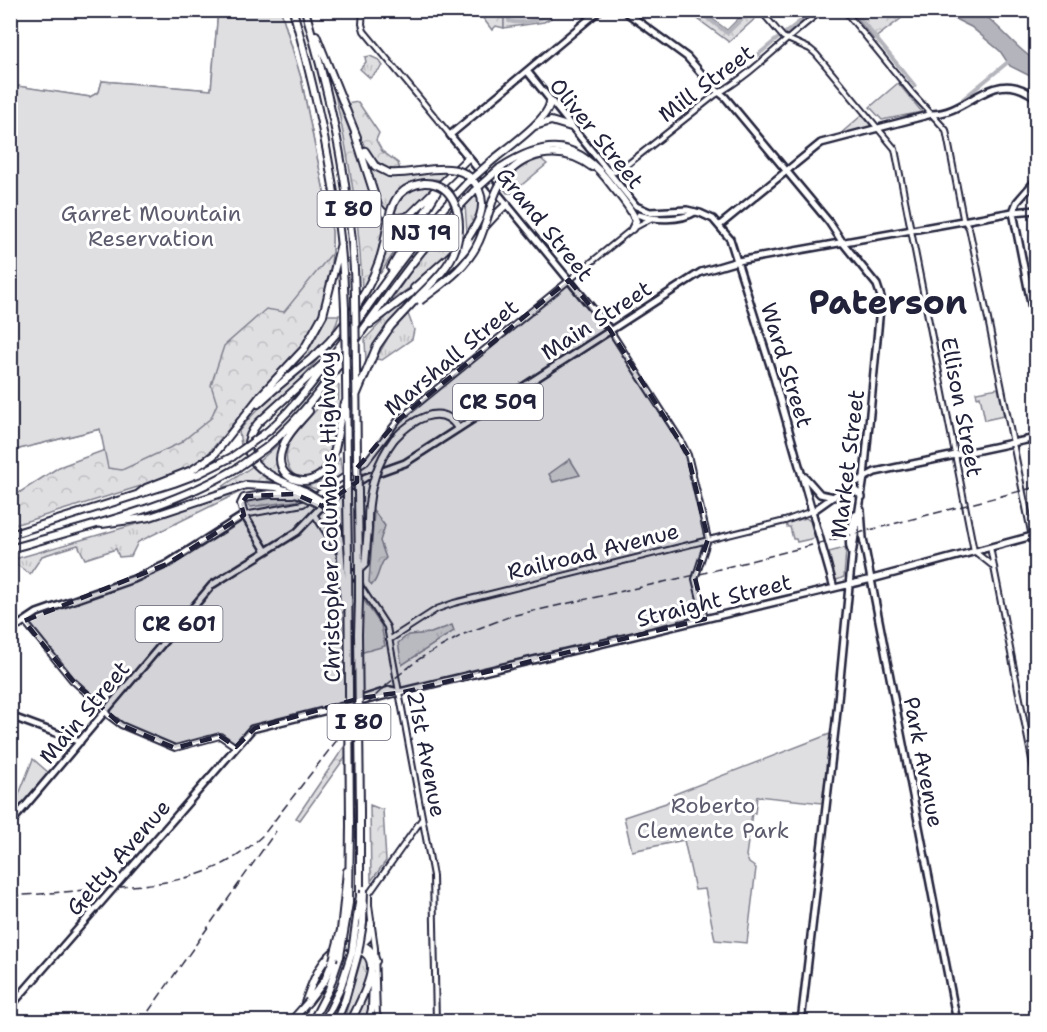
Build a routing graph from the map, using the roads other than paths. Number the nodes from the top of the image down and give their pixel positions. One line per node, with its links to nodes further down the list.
1 (293, 10): 37 (highway, Christopher Columbus Highway / I 80)
2 (363, 10): 19 (street, Grand Street)
3 (600, 10): 10 (main road)
4 (623, 10): 11 (main road, Market Street)
5 (760, 10): 9 (street, Ellison Street)
6 (824, 10): 9 (street, Mill Street)
7 (844, 10): 14 (street)
8 (306, 13): 18 (highway); 49 (highway, Christopher Columbus Highway / I 80, bridge)
9 (788, 40): 11 (street, Mill Street); 17 (street, Ellison Street)
10 (527, 71): 13 (main road, Oliver Street); 19 (main road)
11 (719, 92): 21 (street, Mill Street); 22 (main road, Market Street)
12 (1036, 98): 14 (main road)
13 (550, 101): 15 (highway); 16 (main road, Oliver Street)
14 (932, 114): 17 (main road); 33 (street)
15 (532, 127): 16 (highway); 41 (highway, NJ 19, bridge)
16 (571, 127): 21 (main road, Oliver Street)
17 (878, 127): 22 (main road); 36 (street, Ellison Street)
18 (355, 134): 25 (highway); 42 (highway, bridge)
19 (450, 135): 20 (main road, Grand Street)
20 (469, 157): 25 (highway); 26 (main road, Grand Street)
21 (605, 168): 29 (main road, Oliver Street)
22 (785, 171): 34 (main road); 38 (main road, Market Street)
23 (607, 178): 27 (highway, NJ 19); 43 (highway, bridge); 44 (highway, NJ 19, bridge)
24 (1036, 180): 30 (main road)
25 (442, 184): 41 (highway)
26 (507, 204): 40 (main road, Grand Street); 42 (highway)
27 (627, 206): 31 (highway, NJ 19); 35 (highway)
28 (1036, 210): 30 (main road, Main Street / CR 509)
29 (695, 212): 32 (main road, Oliver Street / NJ 19); 34 (main road)
30 (1013, 212): 33 (main road, Main Street / CR 509); 45 (main road)
31 (639, 215): 32 (main road, Oliver Street / NJ 19)
32 (653, 218): 35 (street, Marshall Street)
33 (964, 222): 36 (main road, Main Street / CR 509); 54 (street)
34 (720, 225): 39 (main road, Ward Street)
35 (632, 229): 40 (street, Marshall Street)
36 (910, 232): 38 (main road, Main Street / CR 509); 55 (street, Ellison Street)
37 (341, 243): 50 (highway, Christopher Columbus Highway / I 80, bridge); 51 (highway)
38 (843, 243): 39 (main road, Main Street / CR 509); 57 (main road, Market Street)
39 (738, 261): 46 (main road, Main Street / CR 509); 56 (main road, Ward Street)
40 (569, 279): 46 (main road, Grand Street); 65 (street, Marshall Street)
41 (381, 288): 47 (highway, NJ 19)
42 (408, 295): 44 (highway)
43 (418, 299): 49 (highway); 51 (highway, bridge)
44 (365, 328): 48 (highway, NJ 19)
45 (1036, 329)
46 (610, 330): 52 (main road, Main Street / CR 509); 71 (street, Grand Street)
47 (333, 354): 59 (highway); 60 (highway, NJ 19, bridge)
48 (317, 395): 50 (highway); 68 (highway, NJ 19, bridge)
49 (356, 396): 78 (highway, Christopher Columbus Highway / I 80, bridge)
50 (346, 401): 86 (highway, Christopher Columbus Highway / I 80, bridge)
51 (235, 428): 60 (highway)
52 (458, 428): 66 (main road, Main Street / CR 509); 78 (highway, bridge)
53 (1035, 439): 54 (main road)
54 (1014, 443): 55 (main road); 70 (street)
55 (954, 455): 57 (main road); 75 (street, Ellison Street)
56 (801, 470): 61 (main road); 64 (main road, Ward Street)
57 (864, 477): 58 (main road); 62 (main road, Market Street)
58 (848, 487): 61 (main road); 62 (main road)
59 (302, 494): 65 (highway); 67 (highway, bridge); 67 (highway, bridge); 68 (highway)
60 (137, 495): 69 (highway, NJ 19)
61 (834, 497): 64 (main road)
62 (862, 497): 63 (main road, Market Street)
63 (860, 510): 79 (main road, Park Avenue); 80 (main road, Market Street)
64 (813, 511): 71 (street, Railroad Avenue); 81 (main road, Ward Street)
65 (244, 514): 74 (main road); 83 (main road, Marshall Street)
66 (315, 514): 74 (main road, Main Street / CR 509); 85 (street, 21st Avenue)
67 (331, 514): 86 (highway, bridge)
68 (86, 526): 73 (highway, NJ 19)
69 (10, 535)
70 (1034, 535): 72 (main road, Straight Street); 76 (street)
71 (708, 539): 82 (street); 85 (street, Railroad Avenue)
72 (990, 547): 75 (main road, Straight Street); 77 (street)
73 (10, 549)
74 (266, 551): 88 (main road, Main Street / CR 601)
75 (974, 551): 77 (street); 79 (main road, Straight Street)
76 (1036, 557)
77 (994, 567): 93 (street)
78 (359, 571): 96 (highway, Christopher Columbus Highway / I 80, bridge)
79 (872, 579): 80 (main road, Straight Street); 115 (main road, Park Avenue)
80 (850, 584): 81 (main road, Straight Street); 114 (main road, Market Street)
81 (834, 588): 82 (main road, Straight Street)
82 (705, 619): 87 (main road, Straight Street)
83 (24, 621): 84 (main road, Marshall Street); 88 (street)
84 (10, 631)
85 (389, 640): 87 (street, 21st Avenue)
86 (349, 673): 97 (highway, Christopher Columbus Highway / I 80, bridge)
87 (399, 692): 90 (main road, Straight Street); 94 (street, 21st Avenue)
88 (106, 712): 91 (main road, Main Street / CR 601); 92 (street)
89 (10, 716): 91 (main road)
90 (252, 729): 92 (main road, Getty Avenue)
91 (80, 742): 95 (main road, Main Street / CR 601)
92 (236, 747): 104 (main road, Getty Avenue)
93 (1036, 780)
94 (423, 818): 98 (street); 113 (street, 21st Avenue)
95 (10, 824)
96 (360, 864): 100 (highway, Christopher Columbus Highway / I 80, bridge); 100 (highway, bridge)
97 (347, 902): 106 (highway, bridge); 107 (highway, Christopher Columbus Highway / I 80, bridge)
98 (371, 924): 99 (highway); 102 (street)
99 (361, 945): 101 (highway); 102 (highway)
100 (355, 953): 103 (highway); 108 (highway, Christopher Columbus Highway / I 80)
101 (325, 962): 102 (highway); 106 (highway)
102 (374, 963): 105 (street); 111 (highway); 112 (highway)
103 (345, 1000): 109 (highway); 110 (highway)
104 (10, 1007)
105 (376, 1019)
106 (294, 1021)
107 (312, 1022)
108 (324, 1022)
109 (336, 1022)
110 (342, 1022)
111 (351, 1022)
112 (369, 1022)
113 (436, 1022)
114 (801, 1022)
115 (957, 1022)

